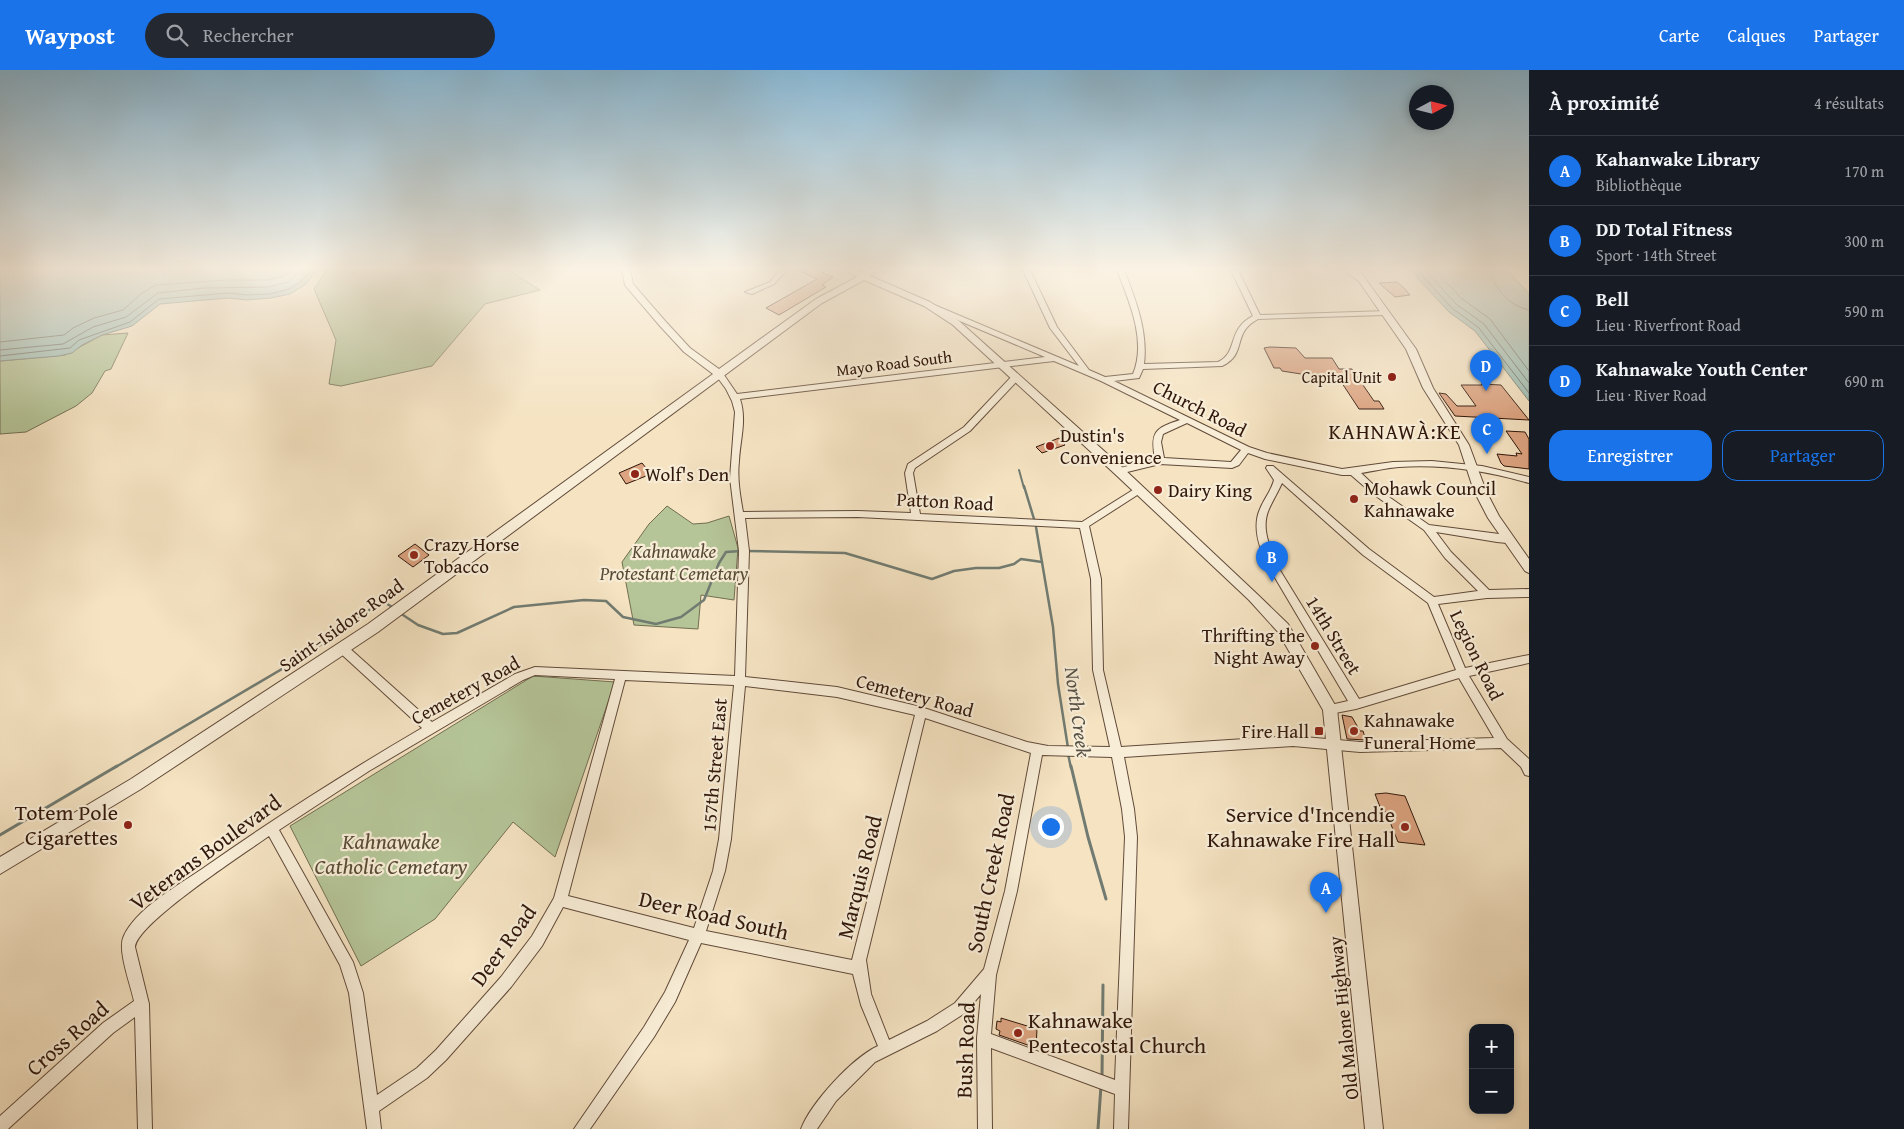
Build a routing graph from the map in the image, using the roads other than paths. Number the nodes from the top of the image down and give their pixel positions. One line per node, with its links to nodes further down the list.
1 (659, 319): 13 (street)
2 (794, 319): 13 (street, Saint-Isidore Road)
3 (951, 319): 10 (street, Old Malone Highway)
4 (964, 319): 9 (street, Church Road)
5 (1050, 319): 12 (street)
6 (1137, 319): 11 (street)
7 (1252, 319): 11 (street)
8 (1390, 319): 24 (street)
9 (1056, 358): 10 (street, Mayo Road South); 12 (street, Church Road)
10 (1003, 365): 15 (street, Old Malone Highway); 17 (street, Mayo Road South)
11 (1141, 367): 14 (street)
12 (1088, 372): 16 (street, Church Road)
13 (718, 374): 17 (street); 38 (street, Saint-Isidore Road)
14 (1136, 376): 16 (street); 18 (street)
15 (1016, 377): 25 (street, Old Malone Highway); 30 (street)
16 (1104, 379): 18 (street, Church Road)
17 (736, 397): 29 (street, 157th Street East)
18 (1145, 398): 19 (street, Church Road)
19 (1189, 420): 20 (street, Church Road); 22 (street)
20 (1246, 449): 21 (street, Church Road); 22 (street)
21 (1265, 456): 23 (street); 26 (street, Church Road)
22 (1160, 461): 25 (street)
23 (1270, 468): 37 (street); 43 (street, 14th Street)
24 (1474, 468): 26 (street, Church Road); 27 (street, Church Road); 33 (street)
25 (1119, 471): 28 (street, Old Malone Highway)
26 (1354, 472): 32 (street)
27 (1529, 480)
28 (1139, 490): 31 (street); 44 (street, Old Malone Highway)
29 (740, 514): 30 (street, Patton Road); 42 (street, 157th Street East)
30 (916, 518): 31 (street, Patton Road)
31 (1084, 525): 50 (street)
32 (1427, 528): 33 (street); 36 (street)
33 (1507, 539): 34 (street)
34 (1529, 568)
35 (1529, 593): 36 (street)
36 (1487, 594): 37 (street)
37 (1432, 601): 40 (street, Legion Road)
38 (342, 649): 46 (street); 54 (street, Saint-Isidore Road)
39 (1529, 659): 40 (street)
40 (1462, 674): 43 (street); 48 (street, Legion Road)
41 (621, 676): 42 (street, Cemetery Road); 46 (street, Cemetery Road); 55 (street, Deer Road)
42 (740, 681): 45 (street, Cemetery Road); 56 (street, 157th Street East)
43 (1356, 704): 44 (street)
44 (1330, 709): 47 (street, Old Malone Highway)
45 (921, 712): 49 (street, Cemetery Road); 57 (street, Marquis Road)
46 (431, 729): 52 (street, Cemetery Road)
47 (1334, 743): 48 (street, Cemetery Road); 50 (street, Cemetery Road); 71 (street, Old Malone Highway)
48 (1503, 743): 51 (street, Legion Road)
49 (1037, 749): 50 (street, Cemetery Road); 58 (street, South Creek Road)
50 (1117, 752): 62 (street)
51 (1529, 771)
52 (346, 781): 53 (street, Veterans Boulevard)
53 (271, 828): 59 (street, Veterans Boulevard); 63 (street)
54 (0, 866)
55 (560, 900): 56 (street, Deer Road South); 63 (street, Deer Road)
56 (698, 936): 57 (street, Deer Road South); 67 (street, 157th Street East)
57 (859, 968): 61 (street, Marquis Road)
58 (990, 972): 60 (street, Bush Road); 61 (street, South Creek Road)
59 (142, 1004): 64 (street, Cross Road); 65 (street, Veterans Boulevard)
60 (984, 1038): 62 (street); 69 (street, Bush Road)
61 (886, 1049): 68 (street, South Creek Road)
62 (1123, 1090): 70 (street)
63 (372, 1108): 66 (street)
64 (0, 1126)
65 (145, 1129)
66 (374, 1129)
67 (581, 1129)
68 (808, 1129)
69 (985, 1129)
70 (1121, 1129)
71 (1374, 1129)

